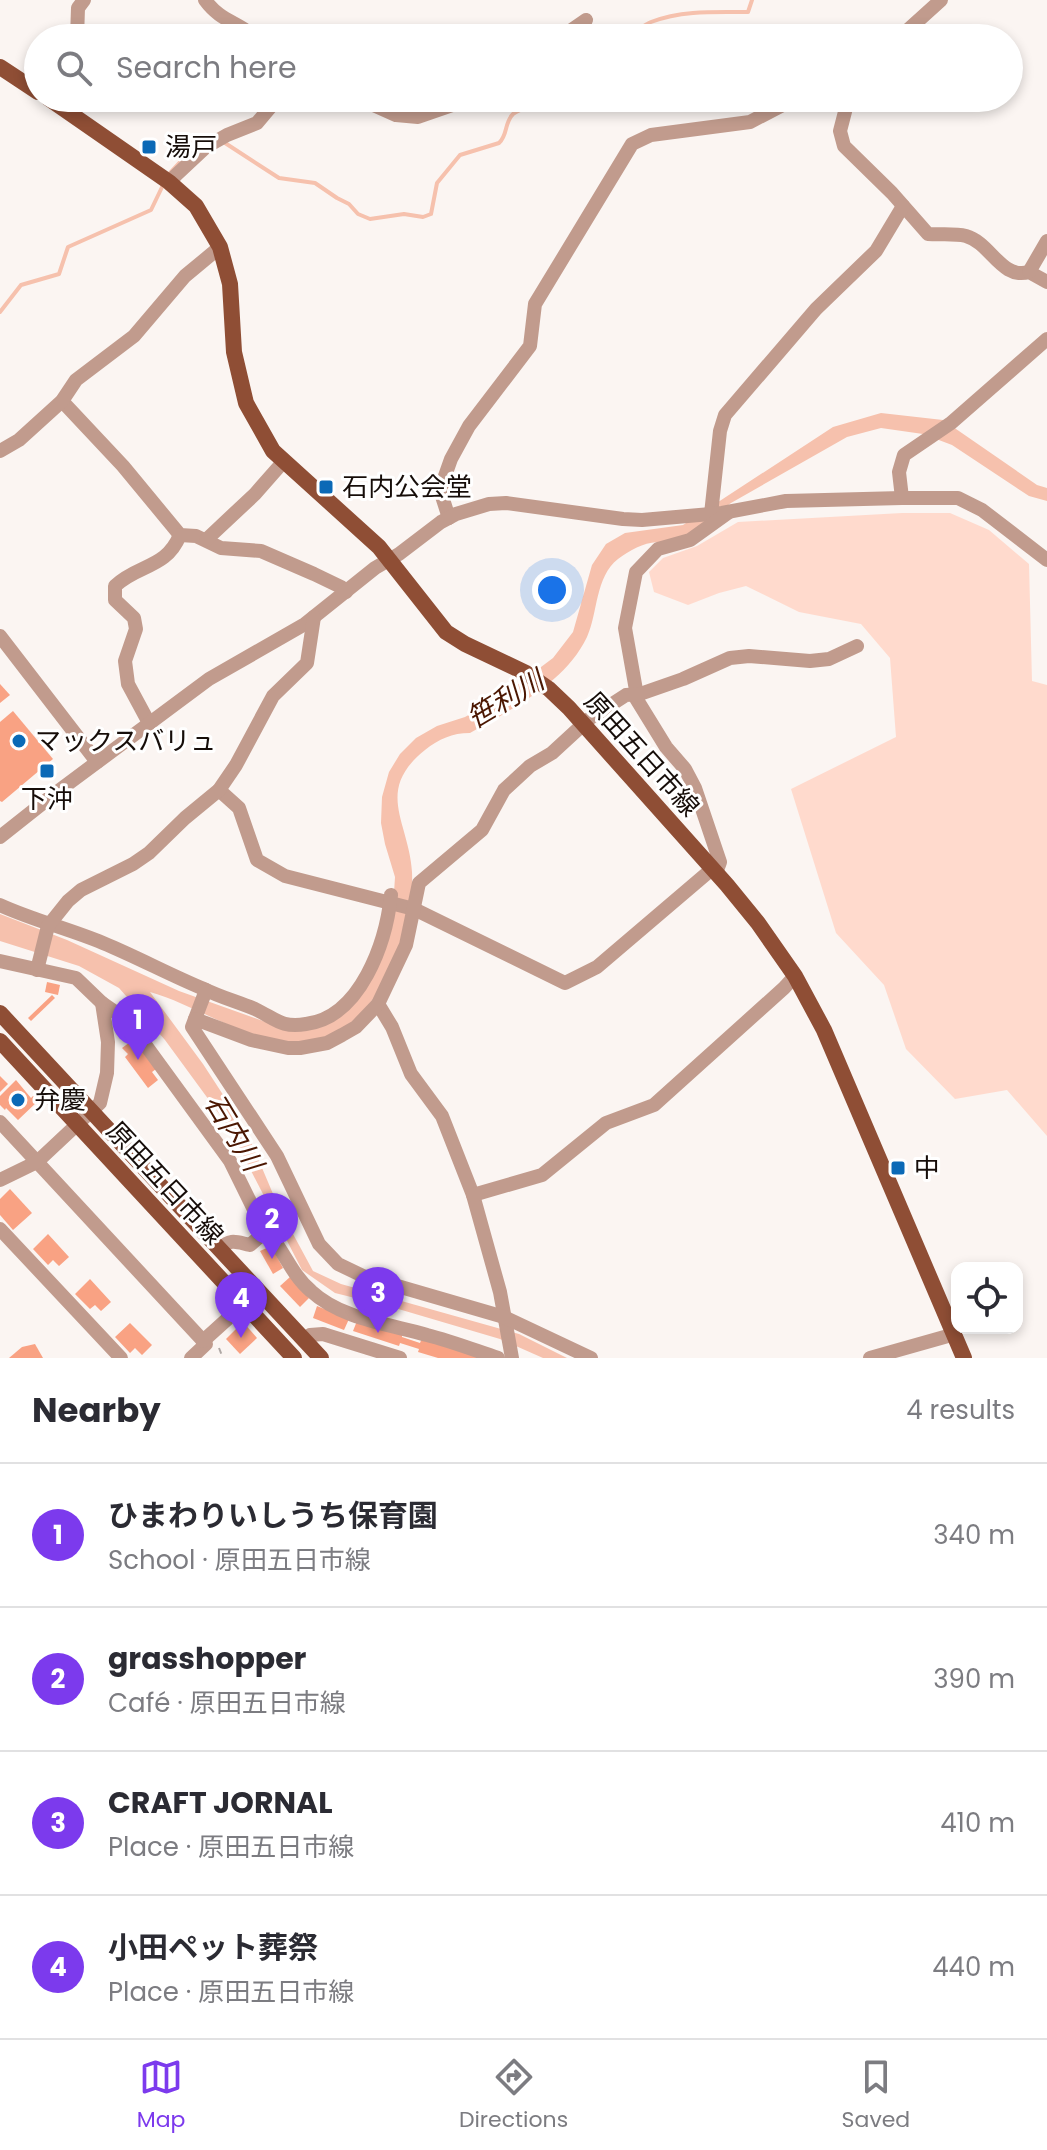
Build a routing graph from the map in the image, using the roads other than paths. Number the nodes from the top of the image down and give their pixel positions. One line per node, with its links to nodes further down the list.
1 (84, 0): 5 (street)
2 (205, 0): 6 (street)
3 (941, 0): 8 (street)
4 (586, 20): 7 (street)
5 (77, 24)
6 (237, 24)
7 (580, 24)
8 (914, 24)
9 (0, 67): 10 (main road)
10 (24, 83)
11 (82, 112): 17 (main road, 原田五日市線)
12 (266, 112): 17 (street)
13 (389, 112): 14 (street)
14 (432, 112)
15 (769, 112): 29 (street)
16 (845, 112): 18 (street)
17 (167, 181): 20 (main road, 原田五日市線)
18 (903, 206): 21 (street); 28 (street)
19 (1047, 241): 21 (street)
20 (220, 247): 24 (street); 26 (main road, 原田五日市線)
21 (1029, 272): 22 (street)
22 (1047, 282)
23 (1047, 339): 27 (street)
24 (62, 401): 25 (street); 30 (street)
25 (0, 451)
26 (284, 461): 31 (street); 32 (main road, 原田五日市線)
27 (902, 498): 28 (street); 33 (street)
28 (722, 512): 29 (street); 38 (street)
29 (449, 518): 32 (street)
30 (180, 535): 31 (street); 39 (street)
31 (206, 540): 34 (street)
32 (390, 559): 34 (street); 40 (main road, 原田五日市線)
33 (1047, 560)
34 (346, 592): 35 (street)
35 (314, 617): 39 (street); 42 (street)
36 (0, 636): 41 (street)
37 (857, 646): 38 (street)
38 (634, 695): 40 (street); 44 (street)
39 (149, 723): 41 (street)
40 (584, 725): 44 (main road, 原田五日市線); 47 (street)
41 (97, 762): 43 (street)
42 (219, 790): 45 (street); 48 (street)
43 (0, 837)
44 (714, 871): 47 (street); 51 (main road, 原田五日市線)
45 (391, 900): 47 (street); 52 (street)
46 (0, 905): 48 (street)
47 (413, 908): 54 (street)
48 (49, 924): 50 (street); 52 (street)
49 (0, 961): 50 (street)
50 (38, 966): 53 (street)
51 (795, 976): 63 (street); 69 (main road, 原田五日市線)
52 (205, 992): 56 (street)
53 (102, 1003): 58 (street); 65 (street)
54 (378, 1004): 56 (street); 63 (street)
55 (0, 1013): 58 (main road, 原田五日市線)
56 (196, 1018): 68 (street)
57 (0, 1041): 60 (main road, 原田五日市線)
58 (92, 1111): 60 (street); 66 (main road, 原田五日市線)
59 (0, 1122): 61 (street)
60 (78, 1124): 61 (street); 67 (main road, 原田五日市線)
61 (37, 1162): 62 (street); 72 (street)
62 (0, 1180)
63 (473, 1195): 68 (street)
64 (0, 1229): 73 (street)
65 (265, 1232): 66 (street); 78 (street)
66 (220, 1249): 71 (main road, 原田五日市線)
67 (244, 1304): 72 (street); 75 (main road, 原田五日市線)
68 (505, 1319): 79 (street); 80 (street)
69 (951, 1325)
70 (955, 1334): 81 (street); 82 (main road, 原田五日市線)
71 (303, 1339): 76 (main road, 原田五日市線); 77 (street)
72 (203, 1341): 74 (street)
73 (121, 1358)
74 (191, 1358)
75 (294, 1358)
76 (321, 1358)
77 (400, 1358)
78 (498, 1358)
79 (512, 1358)
80 (591, 1358)
81 (870, 1358)
82 (964, 1358)

